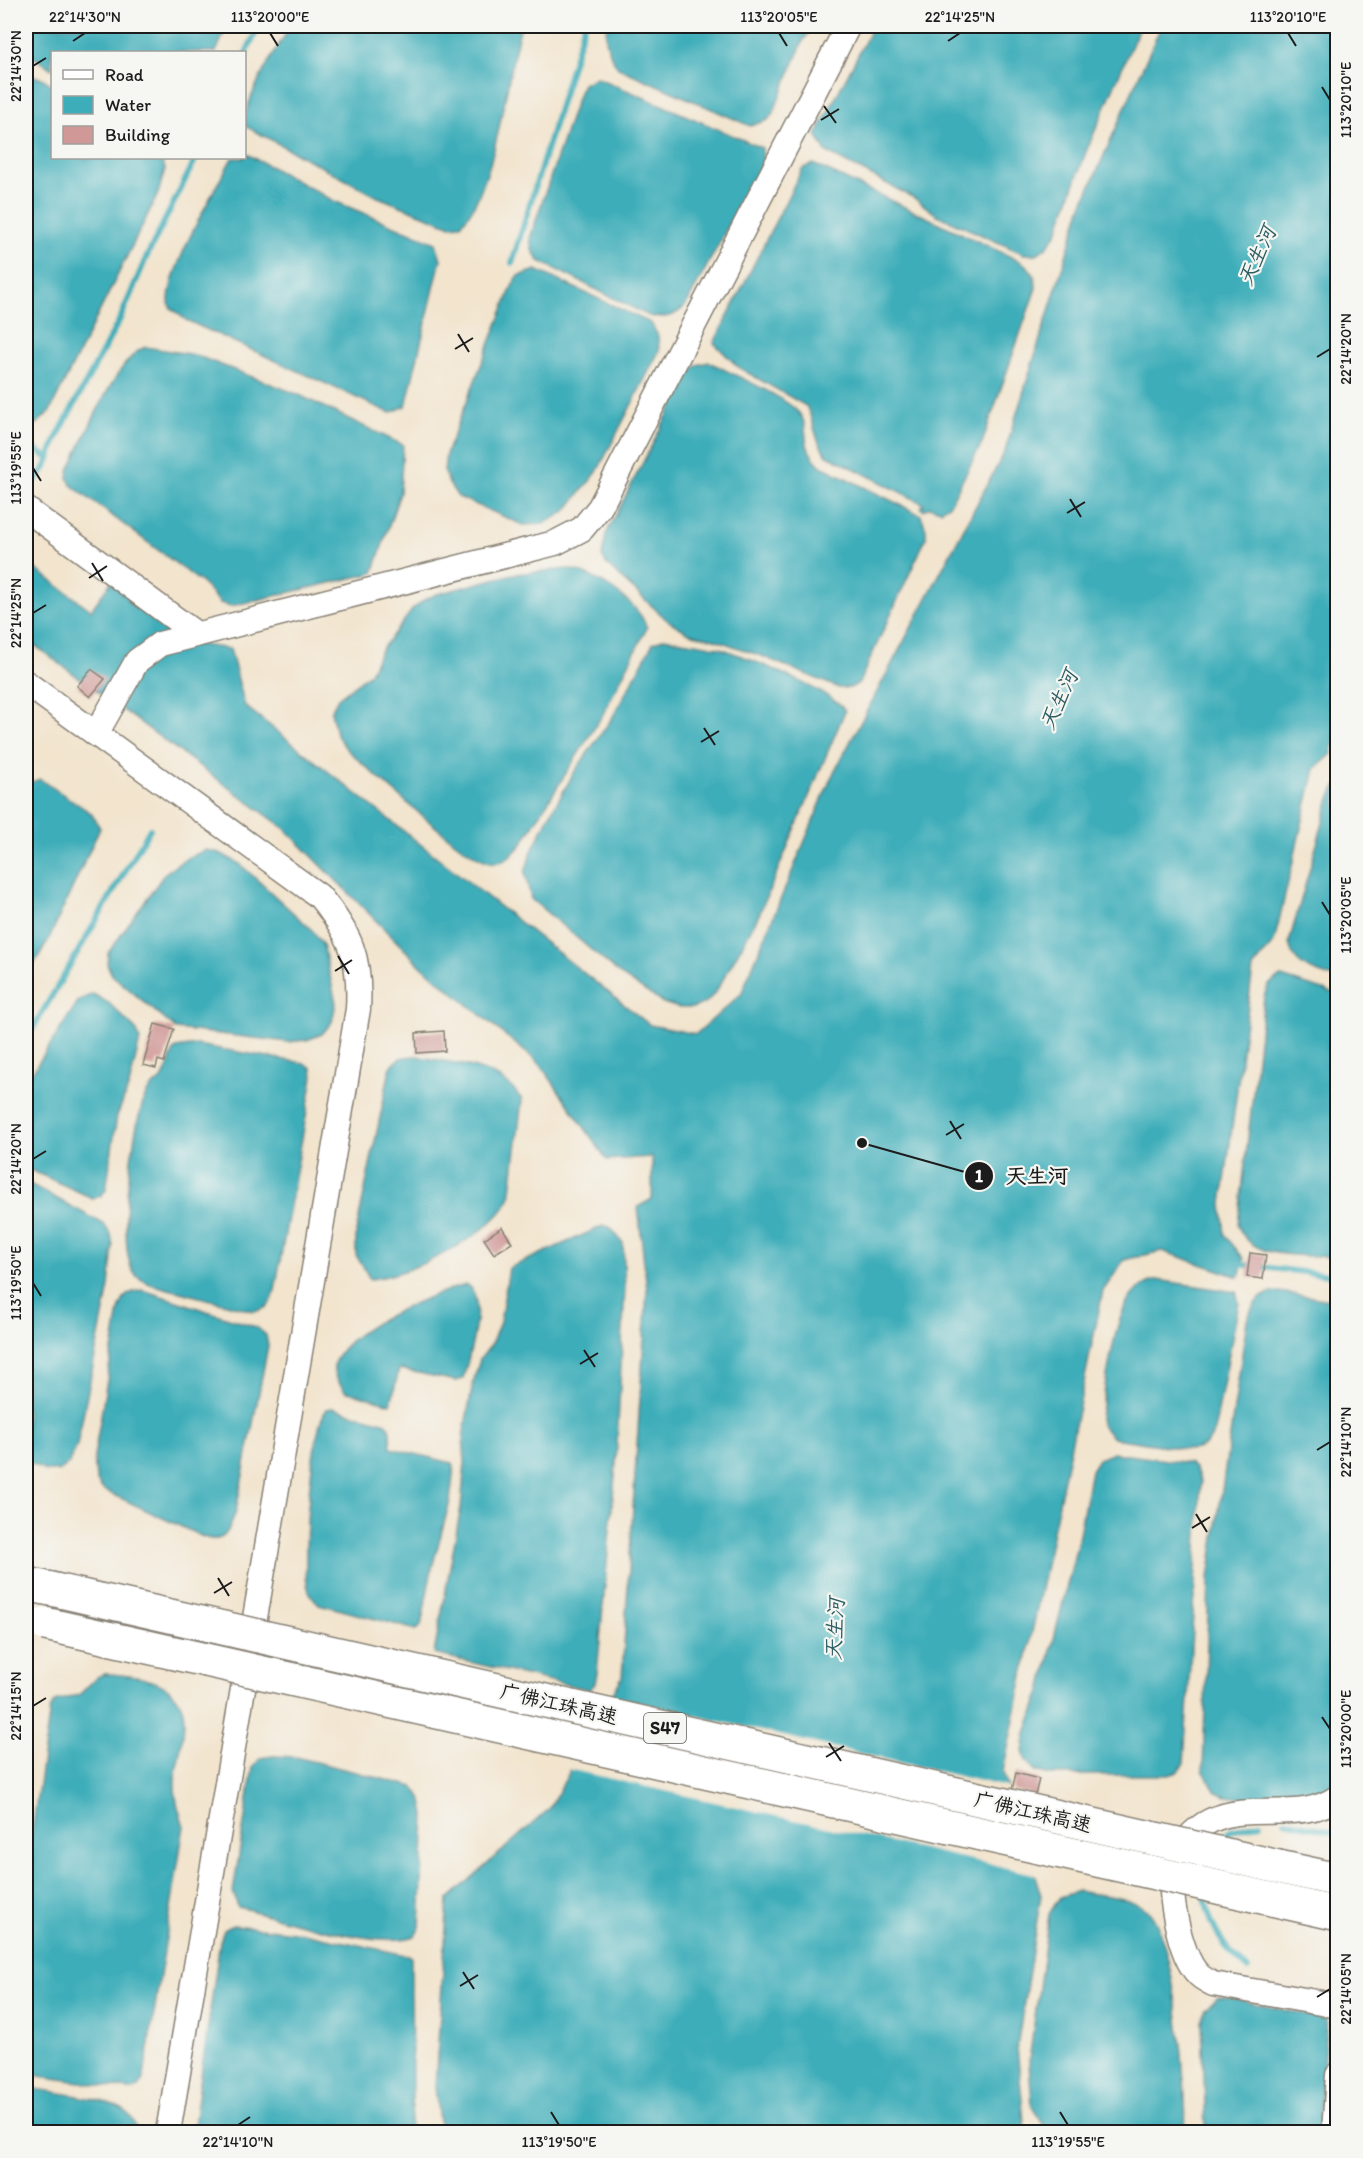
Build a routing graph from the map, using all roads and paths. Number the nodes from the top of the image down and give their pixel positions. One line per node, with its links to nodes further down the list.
1 (848, 26): 3 (street)
2 (29, 512): 3 (street)
3 (196, 634): 5 (street)
4 (26, 683): 5 (street)
5 (96, 734): 13 (street)
6 (38, 1587): 9 (highway, 广佛江珠高速 / S47, bridge)
7 (35, 1622): 10 (highway, 广佛江珠高速 / S47, bridge)
8 (1338, 1797): 11 (street)
9 (1338, 1881)
10 (1338, 1914)
11 (1338, 2006)
12 (1338, 2074): 14 (street)
13 (168, 2133)
14 (1334, 2133)

